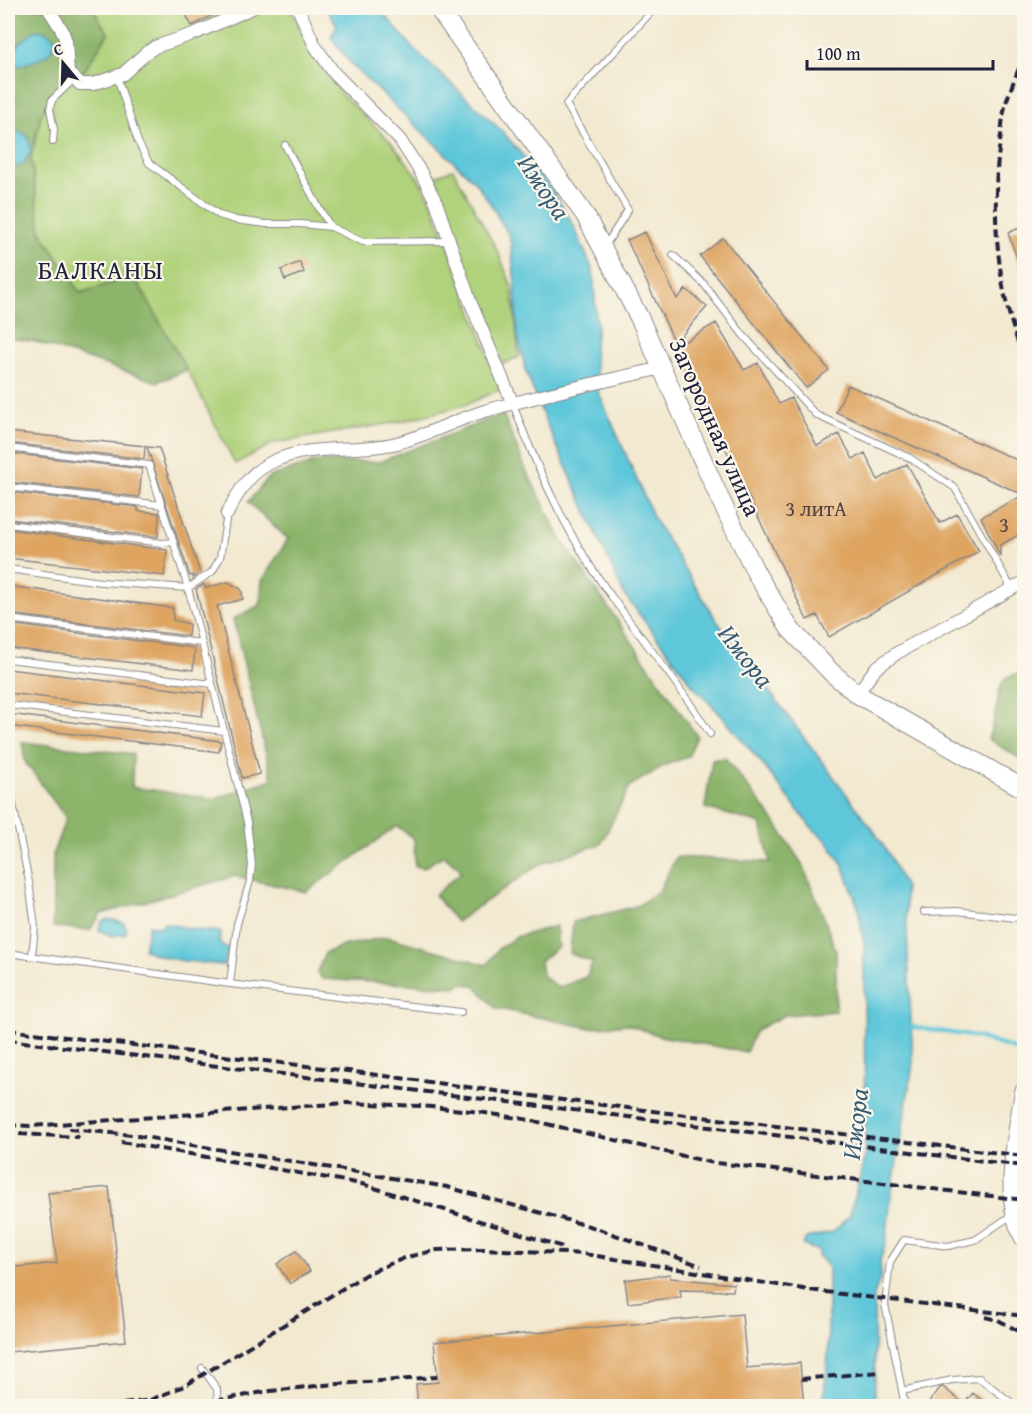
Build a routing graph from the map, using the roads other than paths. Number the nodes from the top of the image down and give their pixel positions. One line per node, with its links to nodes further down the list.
1 (48, 8): 7 (street)
2 (252, 8): 6 (street)
3 (298, 8): 11 (street)
4 (438, 8): 12 (main road, Загородная улица)
5 (655, 8): 12 (lane)
6 (117, 77): 7 (street); 10 (lane)
7 (73, 80): 8 (lane)
8 (53, 142)
9 (285, 145): 10 (lane)
10 (331, 227): 11 (lane)
11 (450, 241): 15 (street)
12 (603, 249): 14 (main road, Загородная улица)
13 (673, 255): 25 (lane)
14 (663, 368): 15 (street); 30 (main road, Загородная улица)
15 (513, 404): 19 (street); 33 (lane)
16 (8, 448): 18 (lane)
17 (8, 487): 18 (lane)
18 (162, 505): 21 (lane)
19 (227, 513): 24 (lane)
20 (8, 524): 21 (lane)
21 (173, 542): 24 (lane)
22 (8, 569): 24 (lane)
23 (1024, 582): 25 (street)
24 (188, 588): 27 (lane)
25 (1012, 589): 30 (street)
26 (8, 619): 27 (lane)
27 (202, 643): 29 (lane)
28 (8, 659): 29 (lane)
29 (212, 684): 32 (lane)
30 (857, 694): 35 (main road, Загородная улица)
31 (8, 705): 32 (lane)
32 (224, 731): 40 (lane)
33 (710, 734)
34 (8, 780): 39 (lane)
35 (1024, 789)
36 (924, 912): 37 (lane)
37 (1024, 919)
38 (8, 953): 39 (lane)
39 (32, 956): 40 (lane)
40 (230, 984): 41 (lane)
41 (461, 1012)
42 (1024, 1092): 43 (main road)
43 (1014, 1214): 44 (main road); 46 (lane)
44 (1024, 1238)
45 (202, 1368): 47 (lane)
46 (902, 1391): 48 (lane); 49 (lane)
47 (219, 1407)
48 (905, 1407)
49 (1016, 1407)

